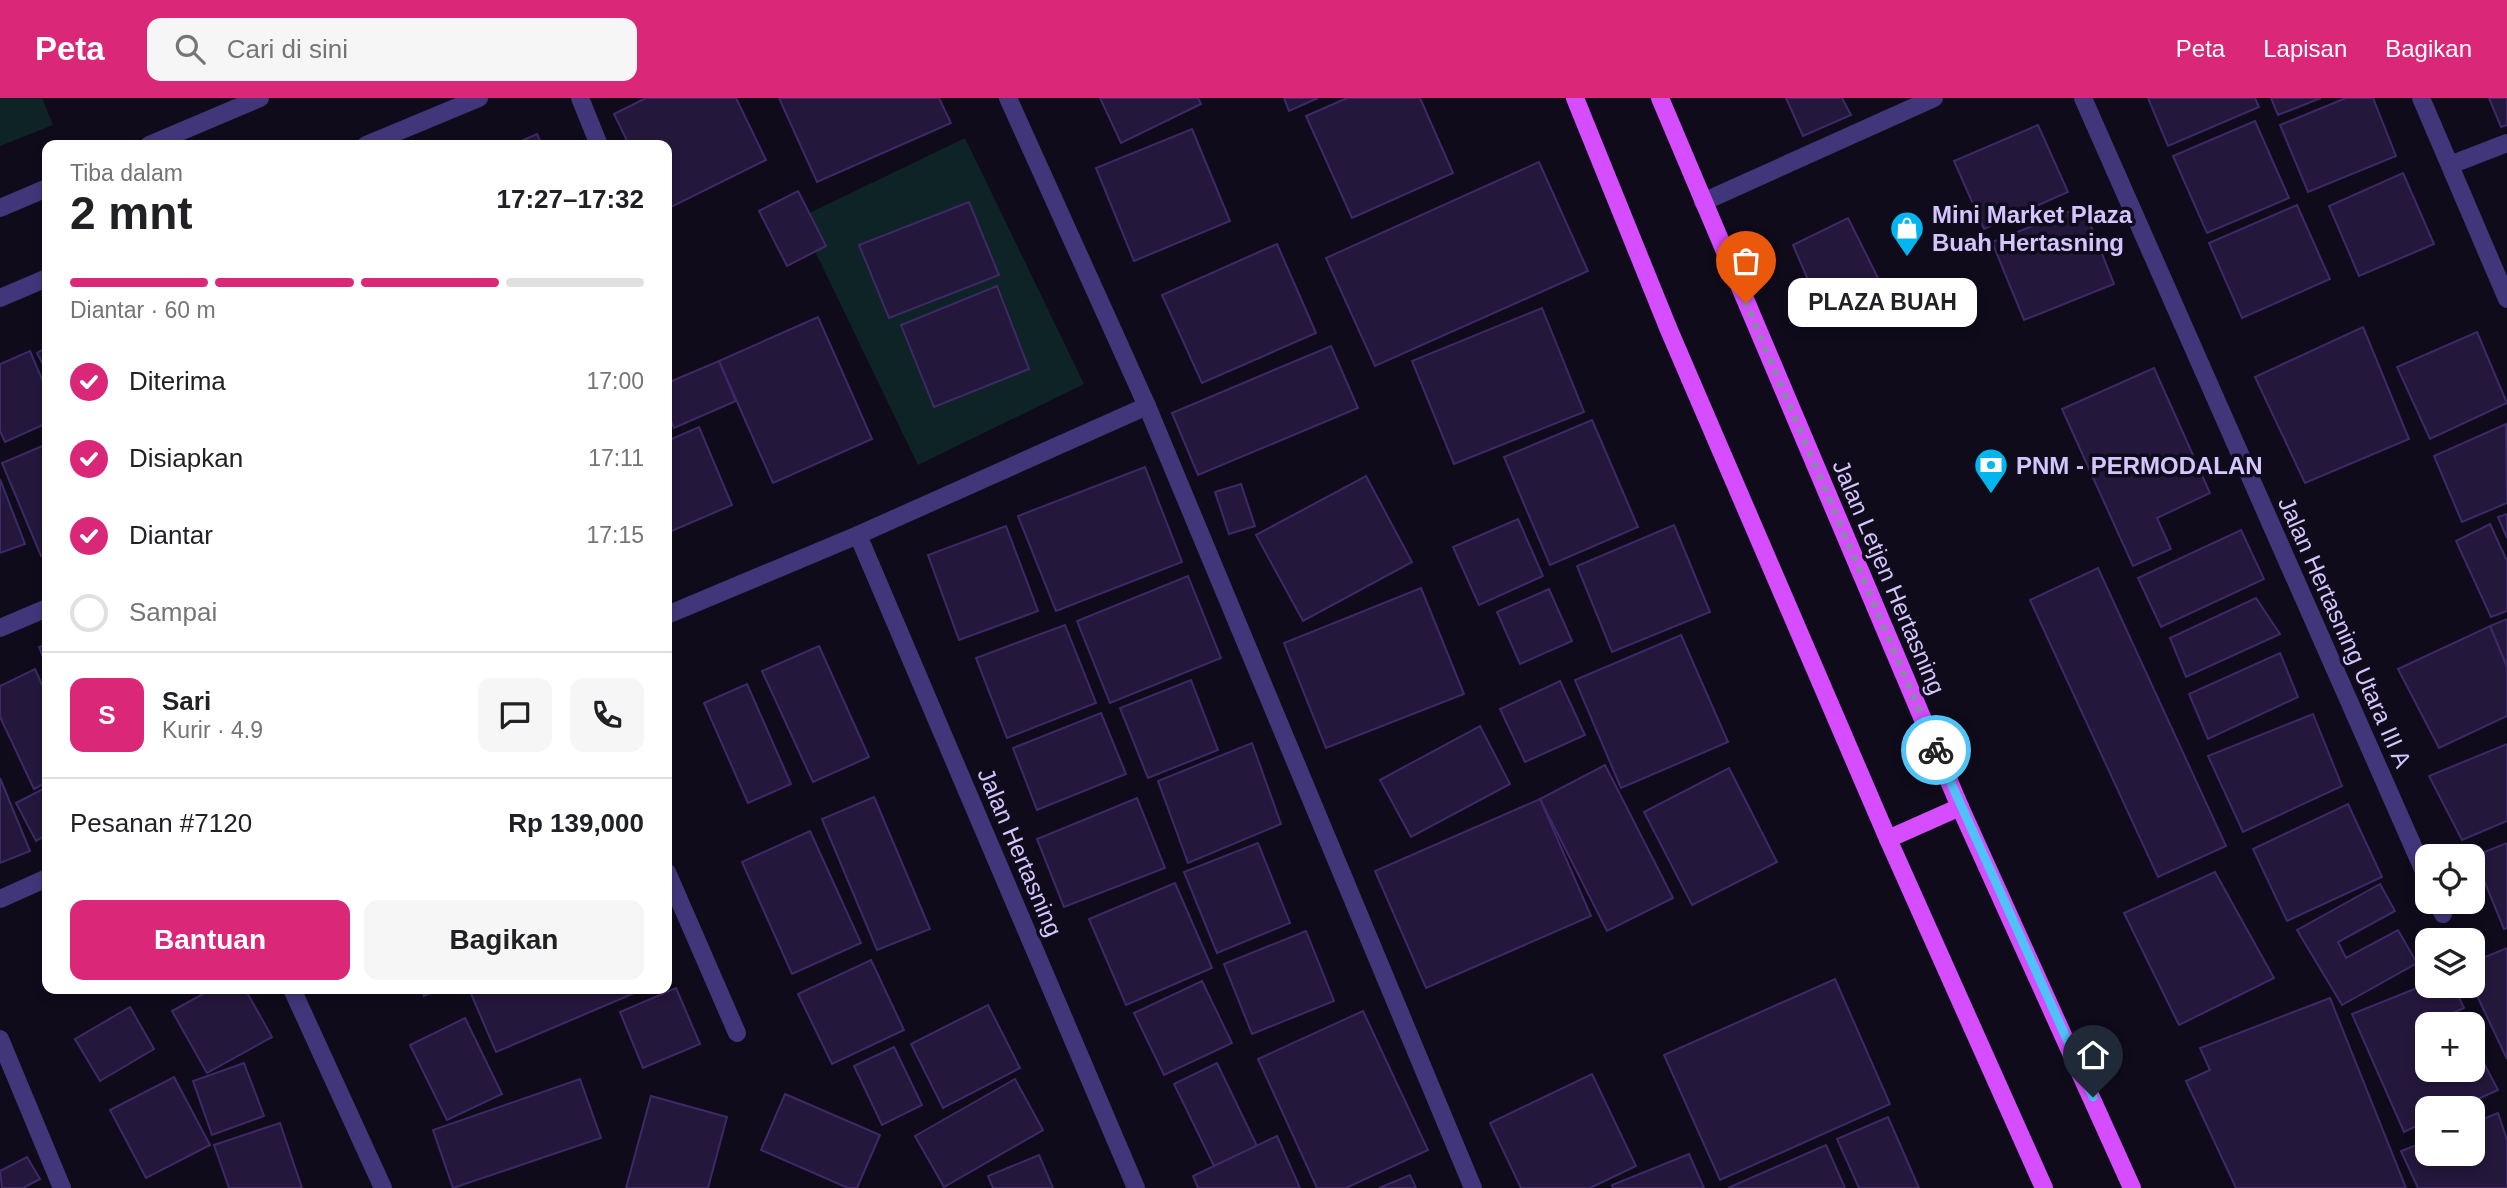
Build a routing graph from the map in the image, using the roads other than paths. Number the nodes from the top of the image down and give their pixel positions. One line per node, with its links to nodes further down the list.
1 (260, 98): 10 (street)
2 (479, 98): 11 (street)
3 (580, 98): 12 (street)
4 (1008, 98): 21 (street)
5 (1575, 98): 27 (main road)
6 (1660, 98): 16 (main road, Jalan Letjen Hertasning)
7 (1934, 98): 16 (street)
8 (2083, 98): 28 (street, Jalan Hertasning Utara III A)
9 (2421, 98): 14 (street)
10 (161, 140)
11 (378, 140)
12 (597, 140)
13 (2507, 143): 14 (street)
14 (2450, 165): 20 (street)
15 (42, 190): 17 (street)
16 (1703, 202): 26 (main road, Jalan Letjen Hertasning)
17 (0, 208)
18 (42, 280): 19 (street)
19 (0, 298)
20 (2507, 299)
21 (1147, 406): 22 (street); 38 (street)
22 (858, 535): 24 (street); 37 (street, Jalan Hertasning)
23 (42, 609): 25 (street)
24 (672, 613)
25 (0, 628)
26 (1960, 807): 27 (main road); 40 (main road, Jalan Letjen Hertasning)
27 (1888, 839): 39 (main road)
28 (2415, 851)
29 (42, 880): 31 (street)
30 (672, 883): 33 (street)
31 (0, 898)
32 (294, 994): 36 (street)
33 (737, 1032)
34 (0, 1039): 35 (street)
35 (62, 1188)
36 (383, 1188)
37 (1136, 1188)
38 (1473, 1188)
39 (2045, 1188)
40 (2132, 1188)

